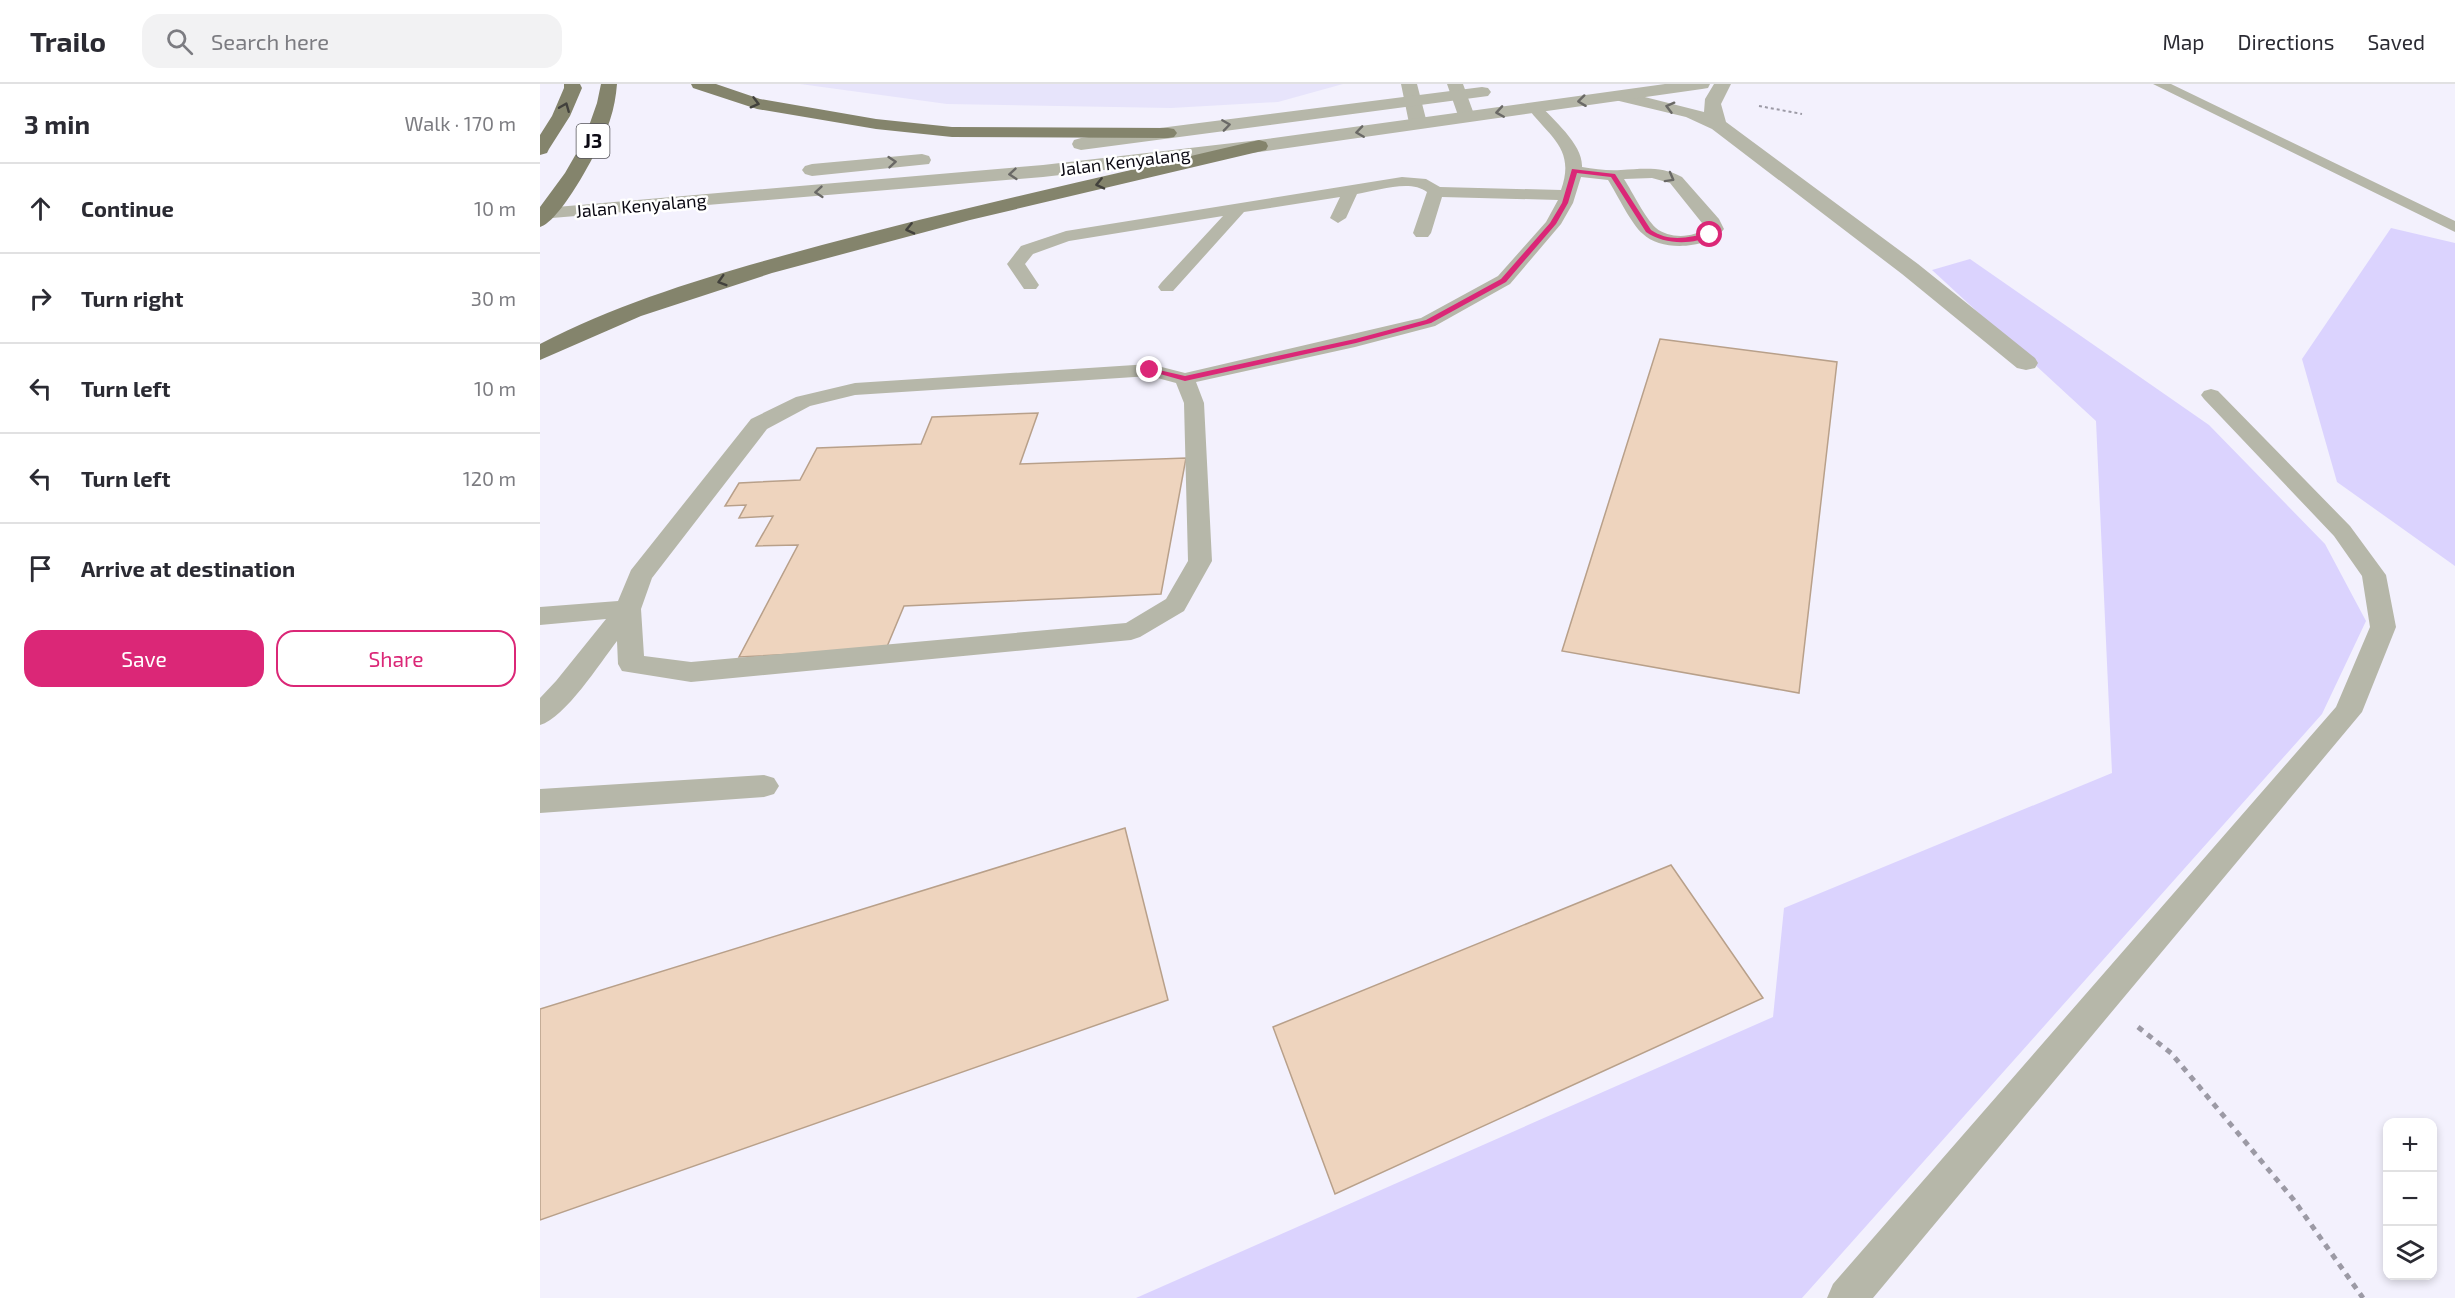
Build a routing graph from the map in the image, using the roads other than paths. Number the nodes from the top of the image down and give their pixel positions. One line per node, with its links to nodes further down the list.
1 (572, 84): 19 (main road, J3, one-way to 1)
2 (609, 84): 27 (main road, J3)
3 (699, 84): 17 (main road, one-way to 17)
4 (1702, 84): 11 (street, Jalan Kenyalang)
5 (1723, 84): 16 (street)
6 (2160, 84): 33 (lane)
7 (1503, 89): 9 (street, Jalan Kenyalang)
8 (1371, 90): 13 (street)
9 (1457, 90): 10 (street, Jalan Kenyalang); 14 (street)
10 (1410, 92): 13 (street, Jalan Kenyalang); 15 (street)
11 (1621, 96): 12 (street, Jalan Kenyalang, one-way to 12); 16 (street, one-way to 11)
12 (1534, 106): 14 (street, Jalan Kenyalang, one-way to 14); 23 (lane)
13 (1312, 114): 17 (street, Jalan Kenyalang, one-way to 13)
14 (1467, 117): 15 (street, Jalan Kenyalang)
15 (1418, 123): 18 (street, Jalan Kenyalang, one-way to 18)
16 (1718, 125): 38 (street)
17 (1168, 133): 20 (street, Jalan Kenyalang)
18 (1259, 146): 31 (street, Jalan Kenyalang, one-way to 31); 37 (main road, one-way to 37)
19 (541, 149)
20 (1019, 151)
21 (937, 158): 22 (street, one-way to 21)
22 (796, 171)
23 (1574, 171): 24 (lane); 29 (lane)
24 (1613, 175): 24 (lane, one-way to 24)
25 (586, 190): 27 (street, Jalan Kenyalang)
26 (1351, 190): 28 (lane); 30 (lane); 32 (lane)
27 (562, 192): 31 (main road, J3)
28 (1435, 192): 29 (lane); 34 (lane)
29 (1568, 195): 39 (lane)
30 (1238, 208): 35 (lane); 36 (lane)
31 (541, 212)
32 (1338, 218)
33 (2455, 227)
34 (1422, 233)
35 (1030, 285)
36 (1167, 287)
37 (540, 352)
38 (2026, 363)
39 (1185, 379): 41 (lane); 41 (lane)
40 (2211, 395): 46 (lane)
41 (628, 609): 42 (lane); 43 (lane)
42 (540, 616)
43 (540, 715)
44 (764, 786): 45 (lane)
45 (540, 801)
46 (1847, 1298)

